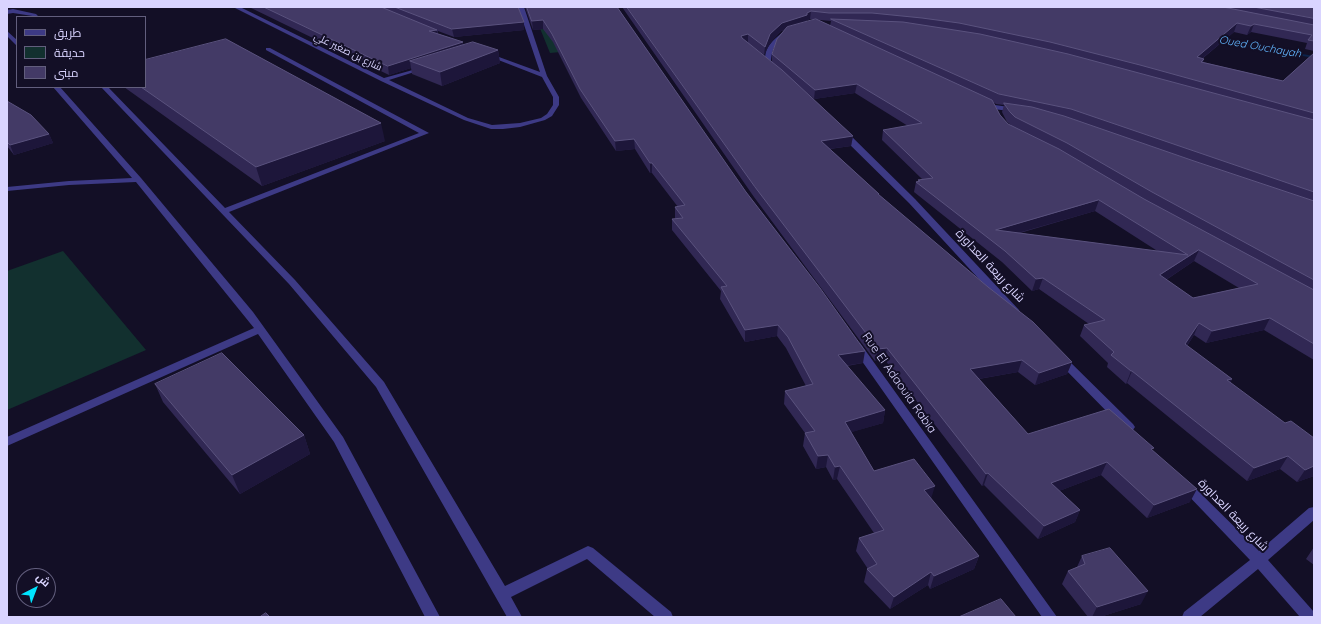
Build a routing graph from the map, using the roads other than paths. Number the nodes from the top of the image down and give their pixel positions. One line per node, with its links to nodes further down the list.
1 (236, 7): 13 (street, شارع بن صغير علي)
2 (521, 7): 12 (street)
3 (7, 12): 4 (street)
4 (35, 16)
5 (794, 28): 10 (street)
6 (7, 33): 7 (street)
7 (16, 43)
8 (268, 50): 23 (street)
9 (478, 50): 12 (street)
10 (756, 54)
11 (430, 65): 13 (street, شارع بن صغير علي)
12 (544, 76): 13 (street)
13 (383, 80)
14 (57, 88): 21 (street)
15 (105, 88): 23 (street)
16 (980, 101): 17 (street)
17 (994, 107): 18 (street); 19 (street)
18 (1025, 112)
19 (1000, 118)
20 (835, 124): 24 (street, شارع ربيعة العداورة)
21 (138, 180): 22 (street); 25 (street)
22 (7, 189)
23 (224, 211): 33 (street)
24 (1020, 317)
25 (260, 329): 29 (street); 34 (street)
26 (849, 335): 37 (street, Rue El Adaouia Rabia)
27 (1054, 351): 28 (street)
28 (1137, 436)
29 (7, 442)
30 (1181, 481): 32 (street, شارع ربيعة العداورة)
31 (1314, 512): 32 (street)
32 (1259, 560): 38 (street); 39 (street, شارع ربيعة العداورة)
33 (502, 594): 35 (street); 36 (street)
34 (433, 617)
35 (515, 617)
36 (666, 617)
37 (1050, 617)
38 (1189, 617)
39 (1309, 617)

